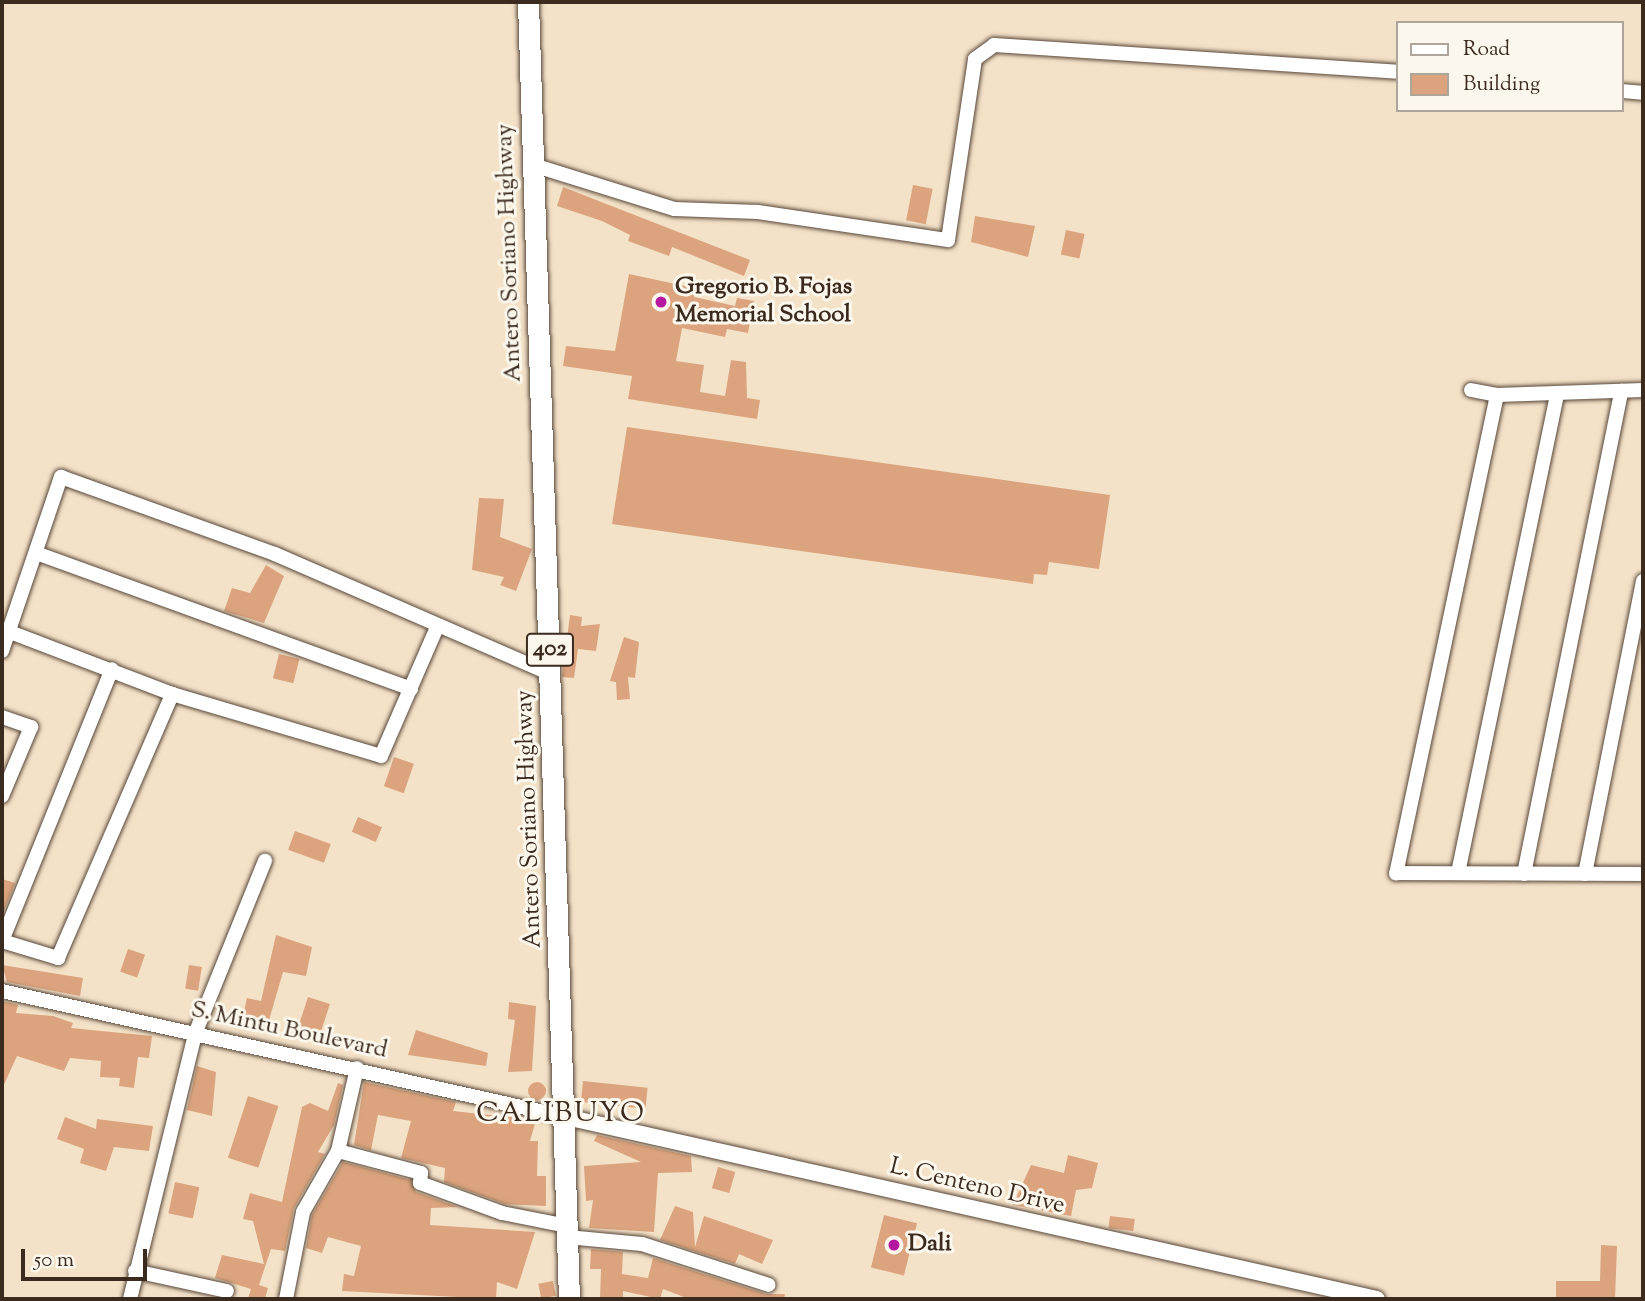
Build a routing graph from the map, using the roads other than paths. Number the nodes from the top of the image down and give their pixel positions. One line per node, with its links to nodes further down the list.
1 (528, 2): 5 (main road, Antero Soriano Highway / 402)
2 (1396, 72): 5 (street)
3 (1624, 91): 4 (street)
4 (1643, 93)
5 (533, 165): 17 (main road, Antero Soriano Highway / 402)
6 (1471, 390): 10 (street)
7 (1643, 390): 8 (street)
8 (1621, 391): 9 (street); 24 (street)
9 (1557, 394): 10 (street); 23 (street)
10 (1497, 395): 23 (street)
11 (36, 553): 13 (street); 14 (street); 18 (street)
12 (1643, 581): 25 (street)
13 (437, 627): 17 (street); 18 (street)
14 (10, 632): 15 (street); 16 (street)
15 (2, 651)
16 (112, 669): 19 (street); 27 (street)
17 (551, 674): 31 (main road, Antero Soriano Highway / 402)
18 (411, 689): 19 (street)
19 (172, 694): 27 (street)
20 (2, 717): 21 (street)
21 (2, 796)
22 (265, 861): 29 (street)
23 (1458, 873): 24 (street)
24 (1524, 874): 25 (street)
25 (1585, 874): 26 (street)
26 (1643, 874)
27 (2, 941)
28 (2, 991): 29 (street, S. Mintu Boulevard)
29 (195, 1034): 30 (street, S. Mintu Boulevard); 34 (street)
30 (357, 1068): 31 (street, S. Mintu Boulevard); 32 (street)
31 (566, 1116): 33 (main road, Antero Soriano Highway / 402); 40 (street, L. Centeno Drive)
32 (338, 1151): 33 (street); 38 (street)
33 (567, 1231): 35 (street); 39 (main road, Antero Soriano Highway / 402)
34 (135, 1271): 36 (street); 37 (street)
35 (769, 1285)
36 (227, 1291)
37 (130, 1299)
38 (286, 1299)
39 (569, 1299)
40 (1377, 1299)

